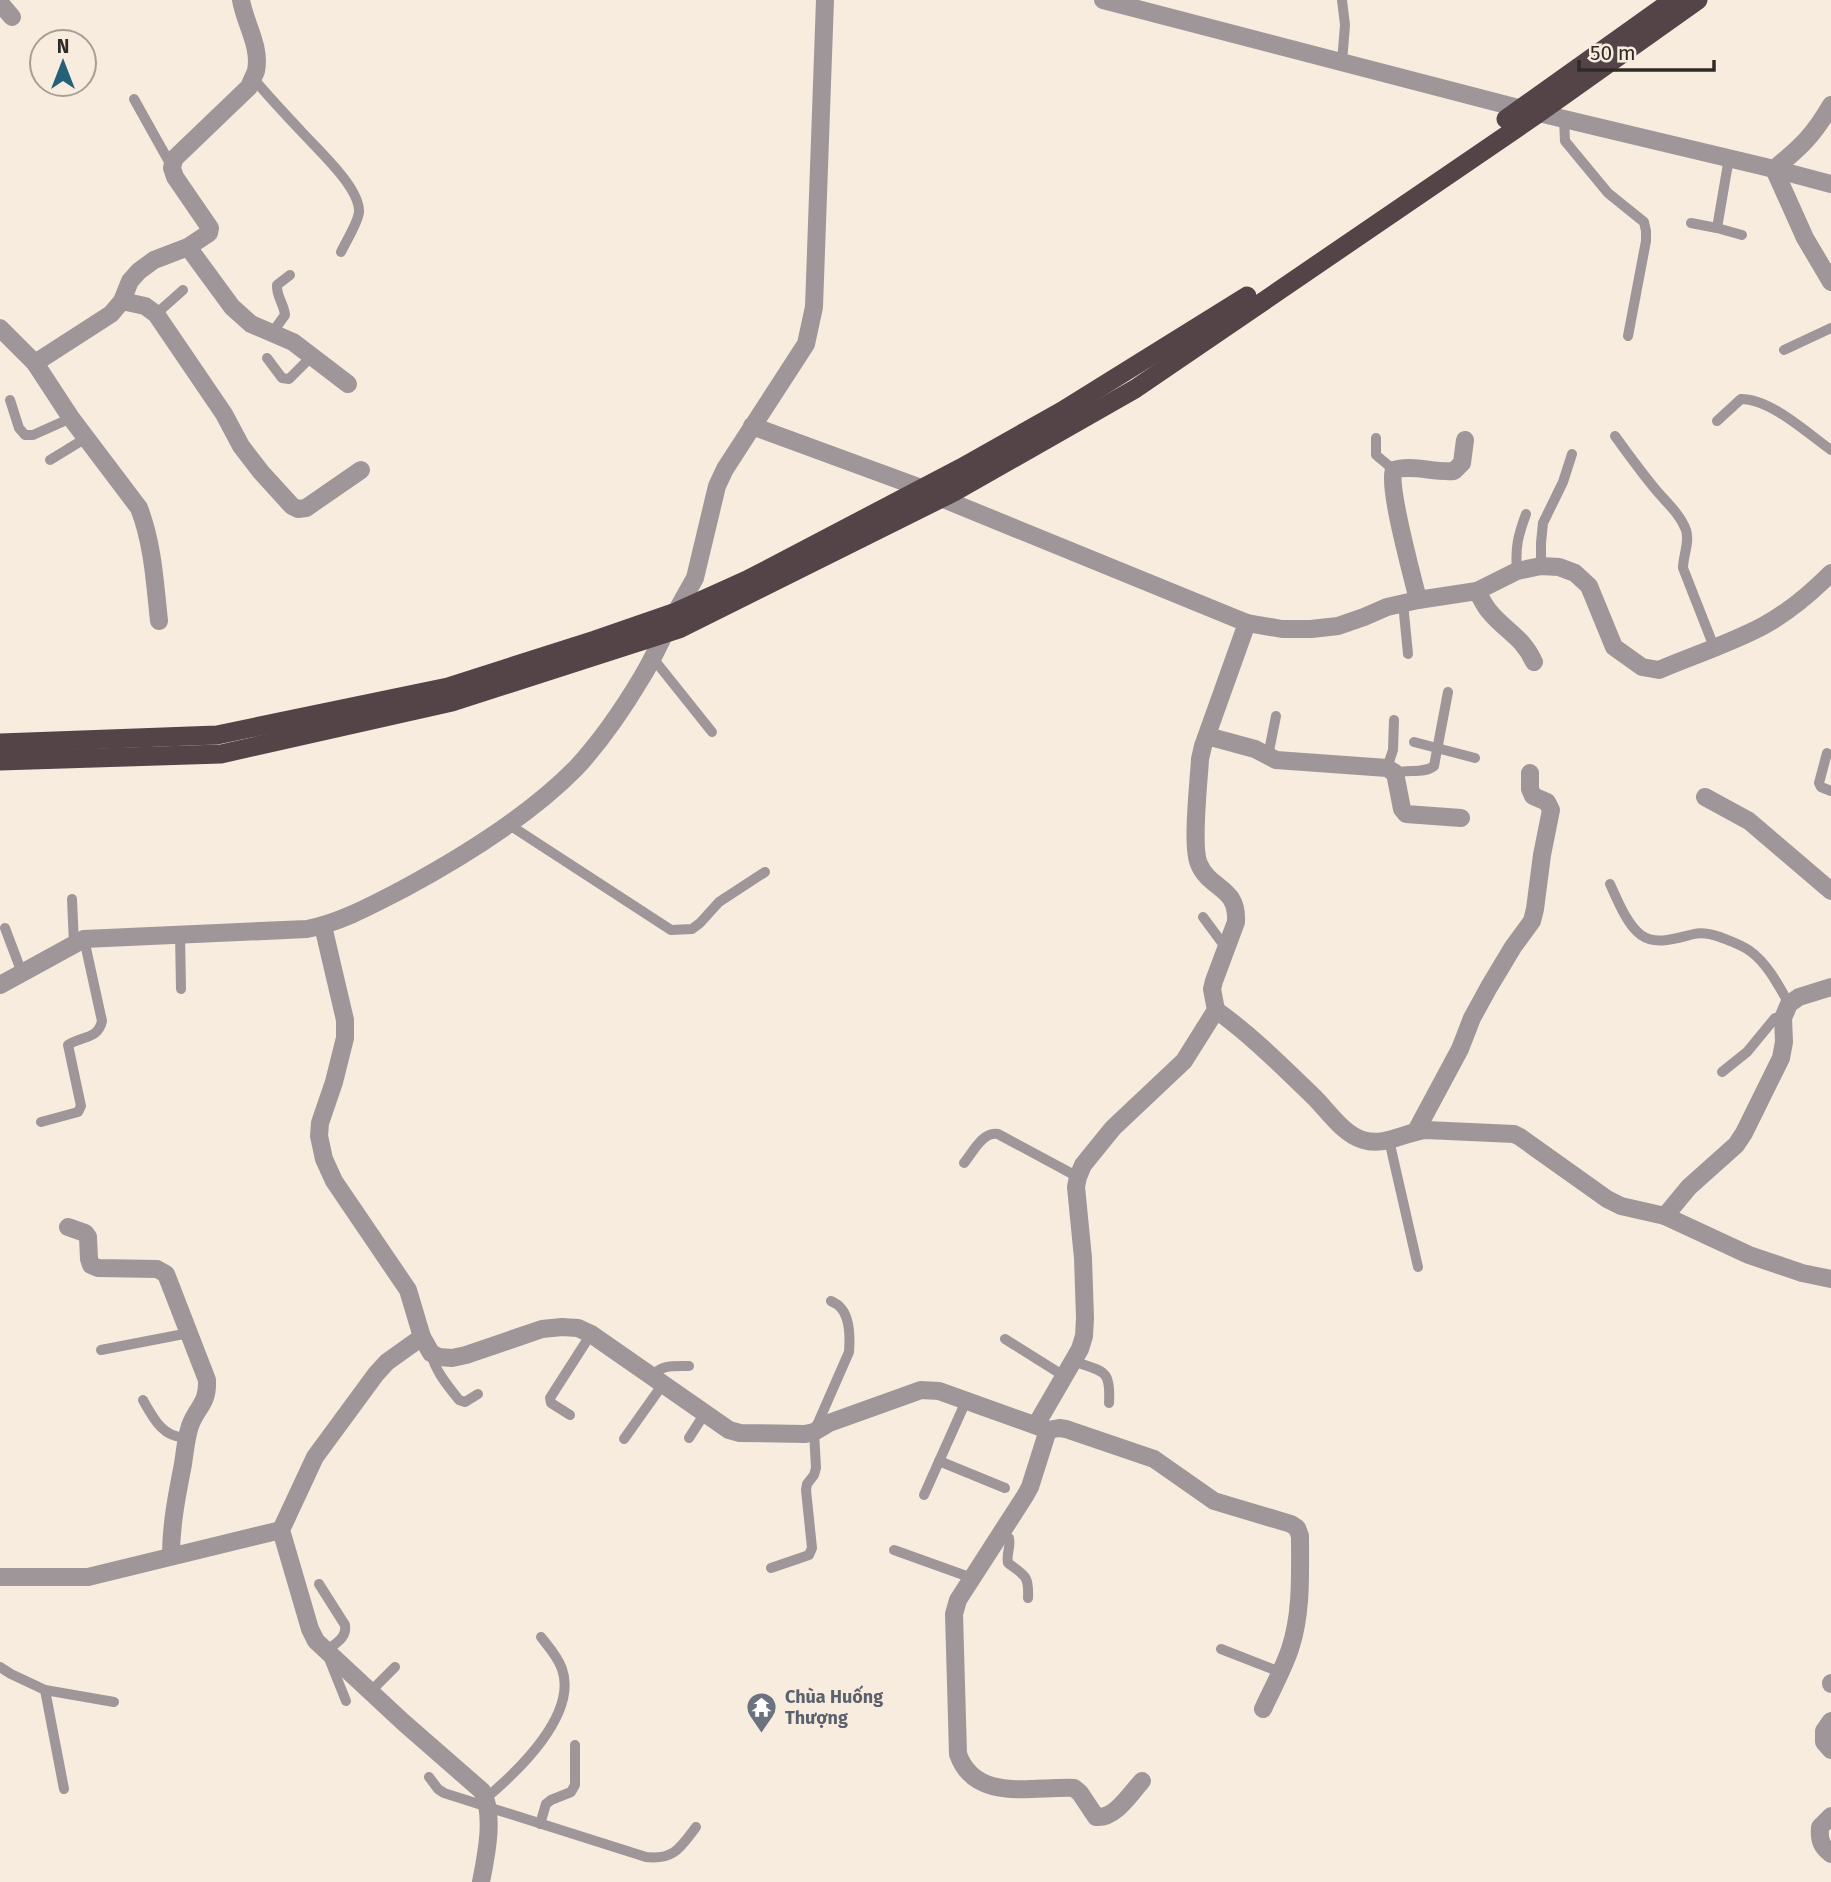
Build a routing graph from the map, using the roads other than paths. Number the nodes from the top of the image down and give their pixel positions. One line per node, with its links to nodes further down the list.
1 (241, 0): 10 (street)
2 (825, 0): 42 (street)
3 (1103, 0): 9 (street)
4 (1342, 0): 9 (lane)
5 (1674, 0): 13 (highway)
6 (1698, 0): 13 (highway)
7 (0, 3): 8 (street)
8 (12, 17)
9 (1342, 62): 13 (street)
10 (253, 78): 16 (street); 24 (lane)
11 (134, 99): 16 (lane)
12 (1831, 105): 17 (street)
13 (1530, 111): 14 (street); 22 (highway)
14 (1564, 119): 15 (street); 33 (lane)
15 (1729, 158): 17 (street); 20 (lane)
16 (172, 168): 23 (street)
17 (1774, 169): 18 (street); 26 (street)
18 (1831, 184)
19 (1691, 223): 20 (lane)
20 (1717, 228): 21 (lane)
21 (1742, 235)
22 (1338, 242): 52 (highway); 53 (highway)
23 (188, 247): 28 (street); 32 (street)
24 (341, 251)
25 (290, 275): 32 (lane)
26 (1831, 282)
27 (183, 290): 29 (lane)
28 (122, 301): 29 (street); 37 (street)
29 (156, 314): 50 (street)
30 (0, 328): 37 (street)
31 (1831, 328): 34 (lane)
32 (272, 332): 35 (street)
33 (1628, 336)
34 (1784, 350)
35 (312, 356): 36 (lane); 38 (street)
36 (267, 358)
37 (35, 363): 40 (street)
38 (348, 384)
39 (10, 400): 40 (lane)
40 (71, 418): 44 (street)
41 (1717, 421): 47 (lane)
42 (752, 426): 52 (street); 60 (street)
43 (1615, 436): 64 (lane)
44 (86, 438): 49 (lane); 61 (street)
45 (1376, 438): 51 (lane)
46 (1465, 440): 51 (street)
47 (1831, 450)
48 (1572, 454): 55 (lane)
49 (50, 460)
50 (362, 470)
51 (1394, 470): 59 (street)
52 (921, 488): 60 (highway)
53 (941, 498): 62 (street); 63 (highway)
54 (1526, 514): 56 (lane)
55 (1541, 566): 56 (street); 64 (street)
56 (1517, 571): 58 (street)
57 (1831, 573): 64 (street)
58 (1478, 591): 59 (street); 67 (street)
59 (1410, 601): 62 (street); 65 (lane)
60 (676, 612): 68 (highway)
61 (159, 621)
62 (1247, 623): 73 (street)
63 (664, 635): 66 (street); 68 (highway)
64 (1714, 647)
65 (1408, 654)
66 (652, 657): 72 (lane); 86 (street)
67 (1534, 662)
68 (485, 683): 75 (highway); 80 (highway)
69 (1448, 692): 76 (lane)
70 (1276, 716): 78 (lane)
71 (1394, 720): 81 (lane)
72 (712, 732)
73 (1207, 736): 78 (street); 96 (street)
74 (1414, 742): 76 (lane)
75 (0, 743)
76 (1437, 748): 79 (lane); 81 (lane)
77 (1827, 753): 83 (lane)
78 (1268, 756): 81 (street)
79 (1475, 758)
80 (0, 761)
81 (1391, 770): 85 (street)
82 (1531, 773): 105 (street)
83 (1831, 791)
84 (1705, 797): 89 (street)
85 (1461, 818)
86 (508, 824): 87 (lane); 92 (street)
87 (765, 872)
88 (1610, 884): 102 (lane)
89 (1831, 891)
90 (72, 899): 95 (lane)
91 (1202, 917): 96 (lane)
92 (323, 926): 94 (street); 117 (street)
93 (5, 928): 97 (lane)
94 (180, 934): 95 (street); 100 (lane)
95 (79, 941): 97 (street); 104 (lane)
96 (1226, 948): 101 (street)
97 (22, 973): 98 (street)
98 (0, 985)
99 (1831, 987): 102 (street)
100 (181, 989)
101 (1216, 1010): 106 (street); 108 (street)
102 (1786, 1011): 103 (lane); 109 (street)
103 (1722, 1072)
104 (41, 1122)
105 (1416, 1131): 106 (street); 109 (street)
106 (1389, 1140): 111 (lane)
107 (964, 1163): 108 (lane)
108 (1078, 1177): 120 (street)
109 (1665, 1216): 112 (street)
110 (68, 1227): 114 (street)
111 (1418, 1267)
112 (1831, 1279)
113 (831, 1301): 129 (lane)
114 (189, 1334): 118 (lane); 130 (street)
115 (591, 1334): 117 (street); 121 (street); 127 (lane)
116 (1005, 1339): 120 (lane)
117 (427, 1345): 122 (lane); 136 (street)
118 (101, 1349)
119 (689, 1366): 121 (lane)
120 (1068, 1368): 125 (lane); 128 (street)
121 (658, 1380): 126 (street); 132 (lane)
122 (478, 1394)
123 (143, 1400): 130 (lane)
124 (965, 1401): 128 (street); 129 (street); 133 (lane)
125 (1109, 1404)
126 (705, 1413): 129 (street); 131 (lane)
127 (570, 1415)
128 (1042, 1428): 137 (street); 150 (street)
129 (814, 1432): 140 (lane)
130 (188, 1437): 139 (street)
131 (689, 1438)
132 (624, 1439)
133 (939, 1461): 134 (lane); 135 (lane)
134 (1005, 1488)
135 (924, 1495)
136 (281, 1530): 139 (street); 147 (street)
137 (1001, 1532): 142 (street); 144 (lane)
138 (894, 1550): 142 (lane)
139 (171, 1556): 141 (street)
140 (771, 1568)
141 (0, 1577)
142 (972, 1578): 160 (street)
143 (319, 1584): 147 (lane)
144 (1028, 1598)
145 (541, 1637): 162 (lane)
146 (1221, 1649): 150 (lane)
147 (326, 1651): 152 (street); 153 (lane)
148 (0, 1667): 151 (lane)
149 (395, 1667): 152 (lane)
150 (1280, 1672): 155 (street)
151 (45, 1690): 154 (lane); 161 (lane)
152 (370, 1692): 162 (street)
153 (346, 1701)
154 (114, 1702)
155 (1263, 1709)
156 (1831, 1721): 158 (street)
157 (575, 1745): 164 (lane)
158 (1831, 1750)
159 (429, 1777): 162 (lane)
160 (1142, 1781)
161 (64, 1789)
162 (487, 1803): 164 (lane); 167 (street)
163 (1831, 1816): 166 (street)
164 (540, 1824): 165 (lane)
165 (696, 1827)
166 (1831, 1854)
167 (481, 1882)

